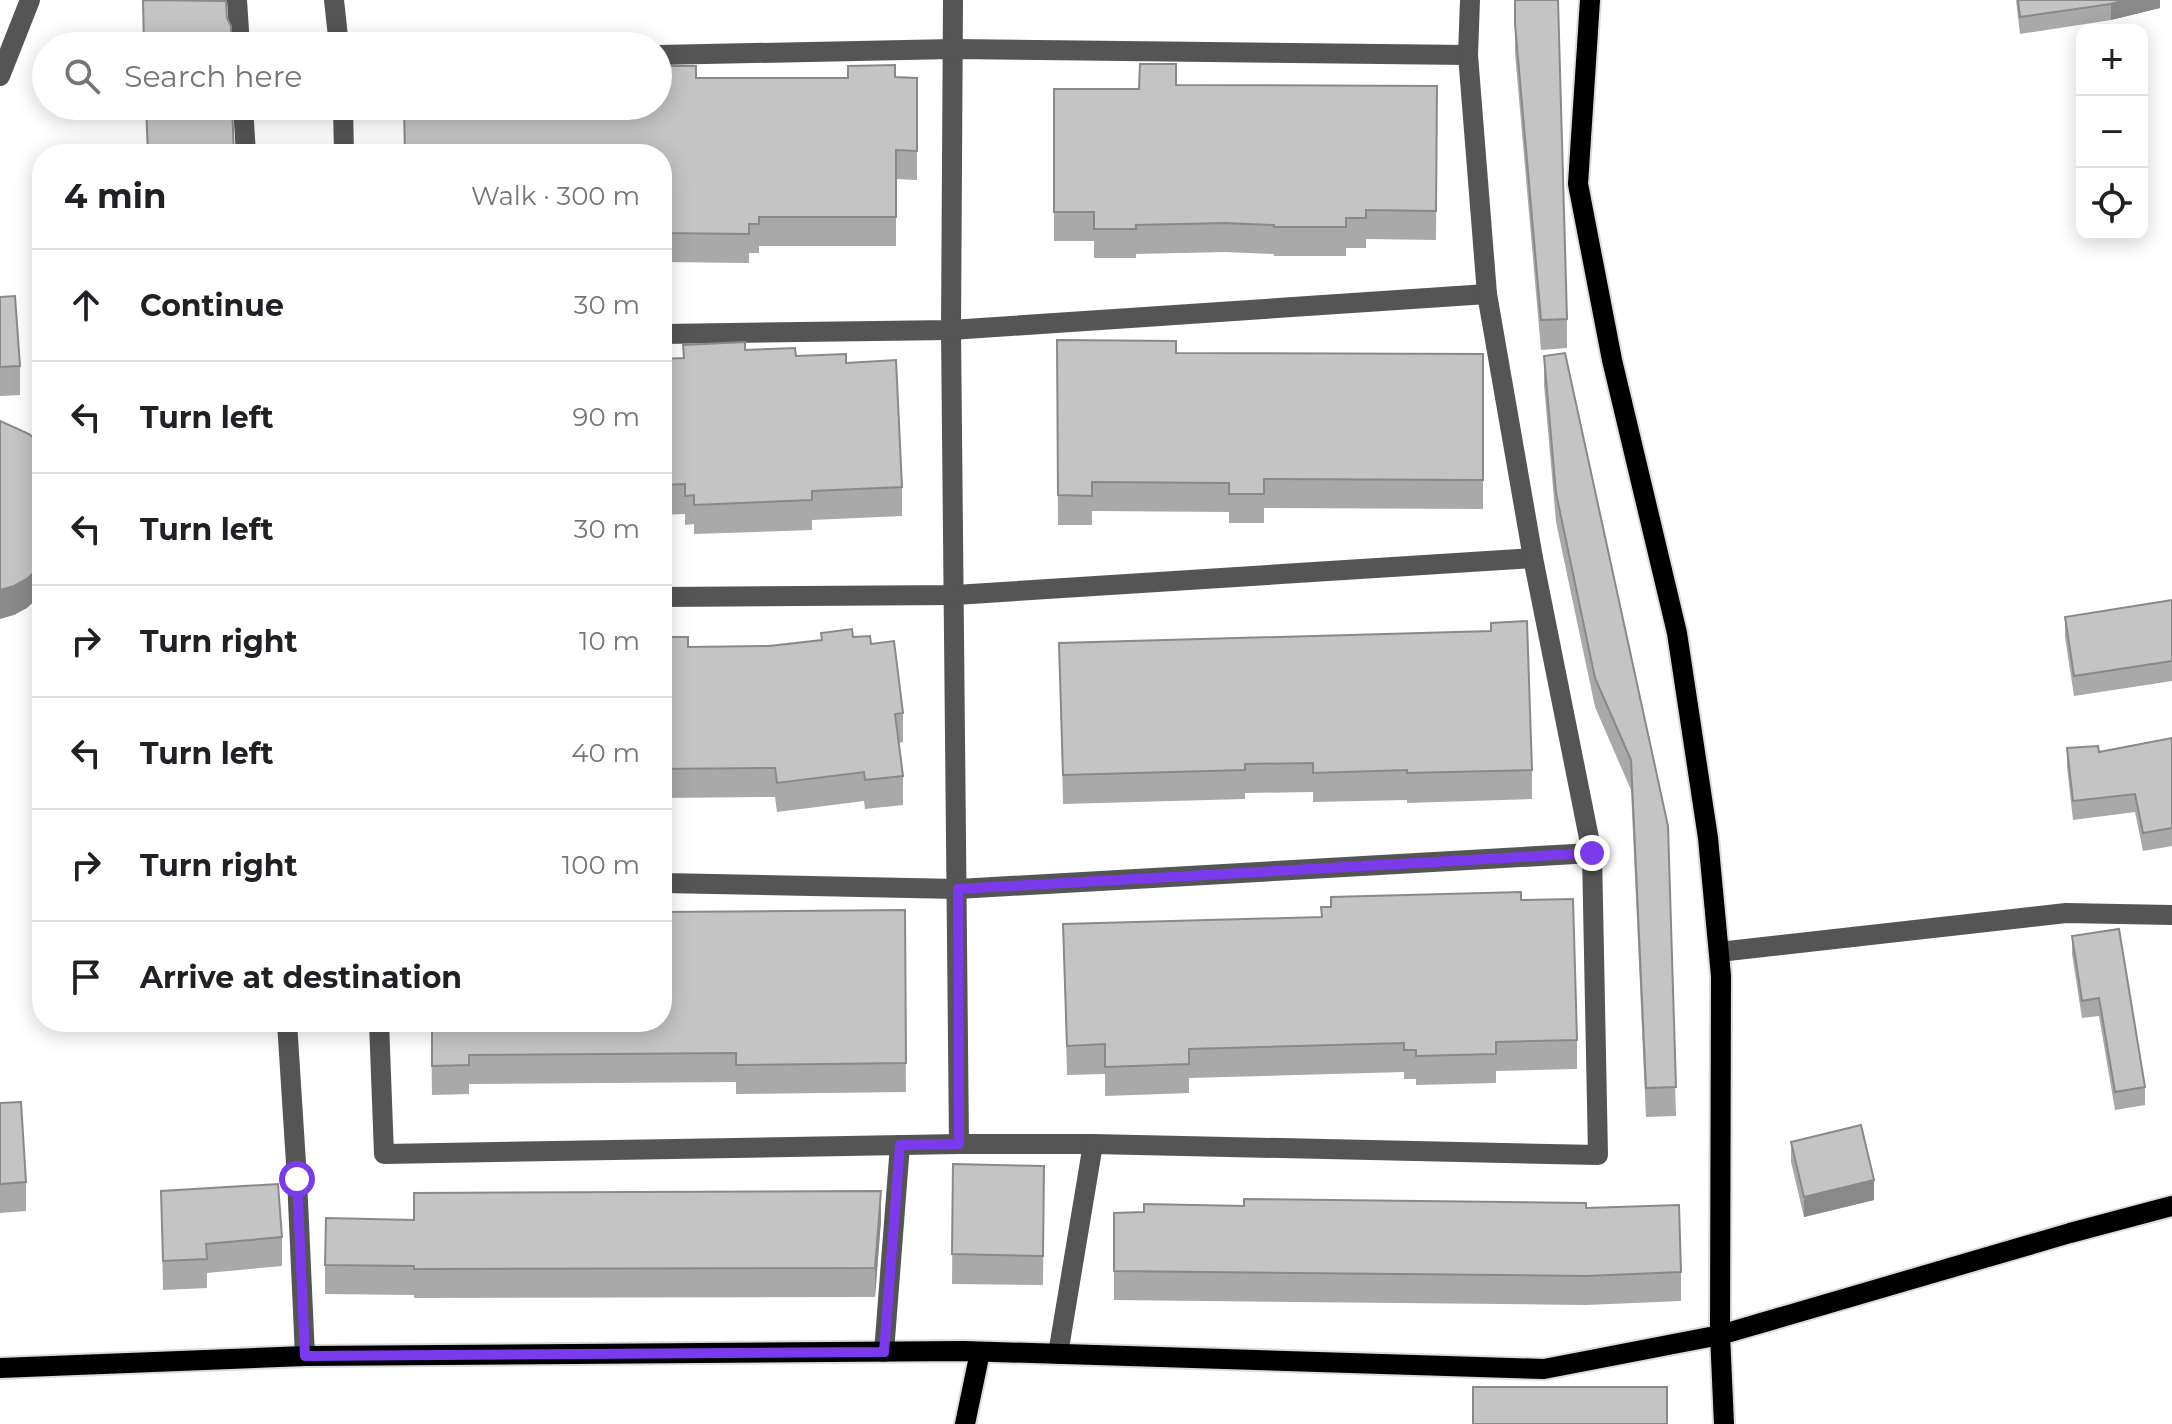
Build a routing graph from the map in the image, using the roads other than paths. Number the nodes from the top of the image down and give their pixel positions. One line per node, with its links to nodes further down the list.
1 (30, 0): 12 (street)
2 (237, 0): 7 (street)
3 (334, 0): 8 (street)
4 (953, 0): 9 (street)
5 (1470, 0): 11 (street)
6 (1590, 0): 27 (main road)
7 (239, 32)
8 (337, 32)
9 (953, 49): 10 (street); 11 (street); 18 (street)
10 (672, 55)
11 (1468, 55): 17 (street)
12 (0, 76)
13 (244, 120): 15 (street)
14 (343, 120): 16 (street)
15 (245, 144)
16 (344, 144)
17 (1487, 294): 18 (street); 20 (street)
18 (951, 330): 19 (street); 21 (street)
19 (672, 334)
20 (1533, 558): 21 (street); 23 (street)
21 (955, 595): 22 (street); 25 (street)
22 (672, 597)
23 (1592, 853): 25 (street); 31 (street)
24 (672, 883): 25 (street)
25 (958, 889): 30 (street)
26 (2172, 915): 27 (street)
27 (1719, 952): 34 (main road)
28 (288, 1032): 38 (street)
29 (379, 1032): 32 (street)
30 (959, 1144): 31 (street); 32 (street)
31 (1093, 1144): 37 (street)
32 (900, 1145): 35 (street)
33 (2172, 1206): 34 (main road)
34 (1720, 1335): 37 (main road); 41 (main road)
35 (884, 1352): 36 (main road); 38 (main road)
36 (980, 1352): 37 (main road); 40 (main road)
37 (1058, 1354)
38 (305, 1356): 39 (main road)
39 (0, 1368)
40 (965, 1424)
41 (1724, 1424)

